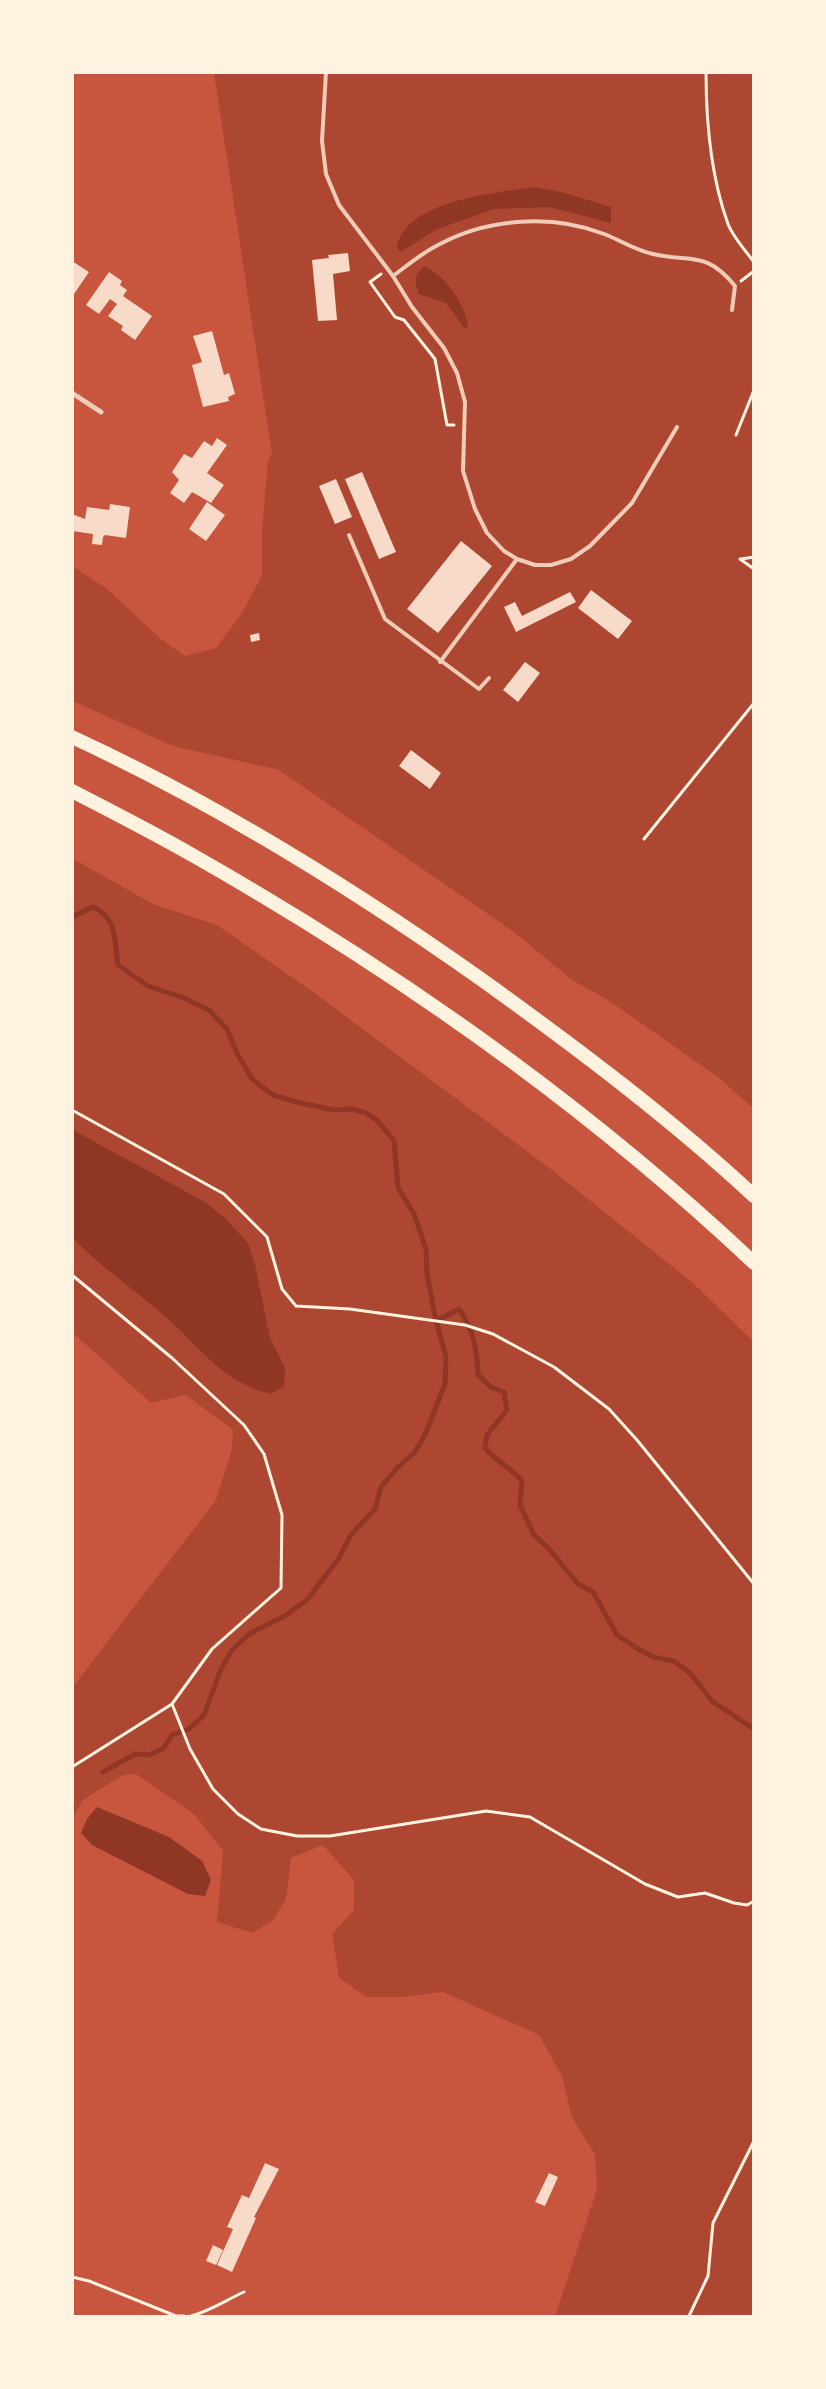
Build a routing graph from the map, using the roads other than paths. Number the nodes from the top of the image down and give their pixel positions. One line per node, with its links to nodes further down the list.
1 (326, 72): 2 (lane)
2 (393, 276): 3 (lane); 8 (lane)
3 (732, 310)
4 (72, 393): 5 (street)
5 (101, 412)
6 (677, 427): 8 (lane)
7 (350, 534): 9 (lane)
8 (517, 559): 9 (lane)
9 (440, 662): 10 (lane)
10 (489, 678)
11 (72, 736): 13 (highway)
12 (72, 791): 14 (highway)
13 (754, 1196)
14 (754, 1263)

